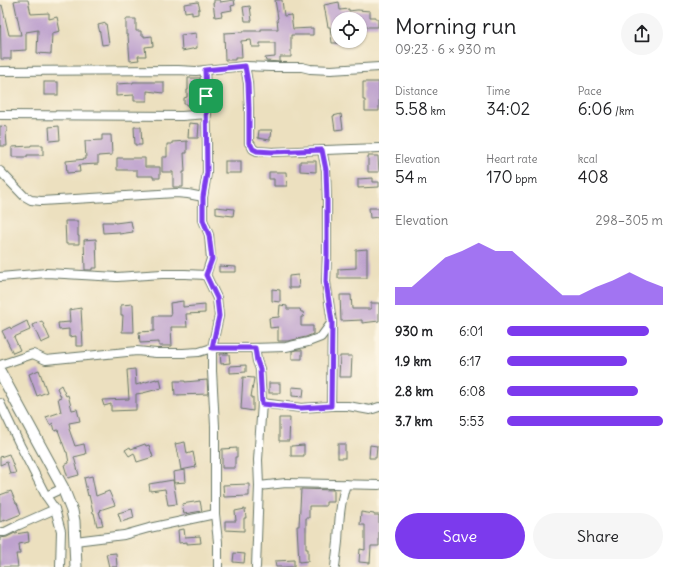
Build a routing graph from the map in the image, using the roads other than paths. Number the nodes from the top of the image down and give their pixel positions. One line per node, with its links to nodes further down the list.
1 (245, 66): 2 (street); 3 (street); 8 (street)
2 (379, 66)
3 (205, 70): 4 (street); 5 (street)
4 (0, 71)
5 (207, 114): 6 (street); 10 (street)
6 (0, 115)
7 (379, 148): 8 (street)
8 (322, 150): 13 (street)
9 (0, 171): 10 (street)
10 (203, 197): 11 (street)
11 (206, 275): 12 (street); 14 (street)
12 (0, 277)
13 (332, 322): 15 (street); 19 (street)
14 (212, 348): 15 (street); 16 (street); 27 (street)
15 (255, 348): 18 (street)
16 (0, 372): 24 (street)
17 (0, 402): 25 (street)
18 (262, 404): 19 (street); 23 (street)
19 (331, 406): 20 (street)
20 (379, 407)
21 (346, 484): 22 (street); 23 (street); 34 (street)
22 (379, 485)
23 (259, 486): 33 (street)
24 (63, 488): 25 (street); 29 (street)
25 (46, 496): 26 (street)
26 (55, 509): 28 (street); 30 (street)
27 (215, 514): 29 (street); 32 (street)
28 (0, 532)
29 (75, 541): 31 (street)
30 (60, 567)
31 (76, 567)
32 (218, 567)
33 (256, 567)
34 (335, 567)

